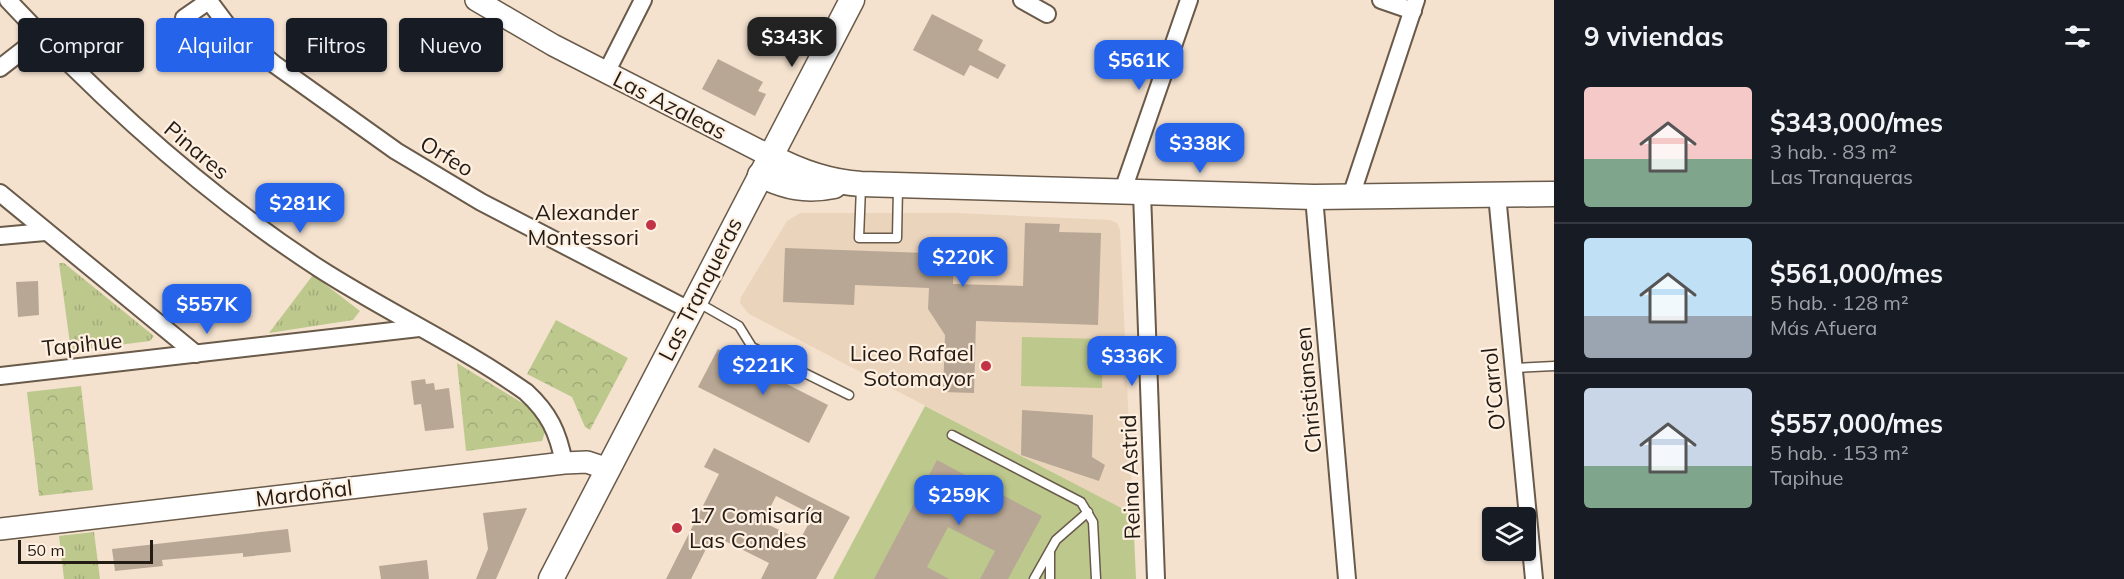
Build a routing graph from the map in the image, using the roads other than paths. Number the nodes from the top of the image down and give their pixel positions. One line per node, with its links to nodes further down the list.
1 (8, 0): 11 (street, Pinares)
2 (210, 0): 12 (street, Orfeo); 28 (street, Orfeo)
3 (476, 0): 16 (street, Las Azaleas)
4 (643, 0): 16 (street)
5 (852, 0): 17 (main road, Las Tranqueras)
6 (1022, 0): 10 (street)
7 (1189, 0): 21 (street)
8 (1381, 0): 9 (street)
9 (1415, 6): 24 (street)
10 (1047, 14)
11 (24, 18)
12 (184, 18)
13 (18, 54): 14 (street)
14 (0, 68)
15 (78, 72): 29 (street, Pinares)
16 (606, 73): 17 (street, Las Azaleas)
17 (765, 166): 18 (main road); 28 (main road, Las Tranqueras)
18 (853, 183): 19 (main road); 19 (lane)
19 (898, 185): 21 (main road)
20 (0, 193): 26 (street)
21 (1132, 193): 25 (main road); 45 (street, Reina Astrid)
22 (1554, 194): 23 (main road)
23 (1497, 195): 24 (main road); 32 (street, O'Carrol)
24 (1351, 196): 25 (main road)
25 (1314, 197): 46 (street, Christiansen)
26 (45, 232): 27 (street); 30 (street)
27 (0, 236)
28 (692, 305): 34 (lane); 37 (main road, Las Tranqueras)
29 (419, 328): 30 (street, Tapihue); 36 (street, Pinares)
30 (196, 354): 33 (street, Tapihue)
31 (1554, 366): 32 (lane)
32 (1514, 368): 47 (street, O'Carrol)
33 (0, 376)
34 (849, 395)
35 (952, 435): 38 (lane)
36 (564, 463): 37 (street, Mardoñal); 39 (street, Mardoñal)
37 (608, 469): 41 (main road, Las Tranqueras)
38 (1088, 512): 40 (lane); 44 (lane)
39 (0, 529)
40 (1050, 551): 42 (lane); 43 (lane)
41 (551, 579)
42 (1034, 579)
43 (1050, 579)
44 (1096, 579)
45 (1156, 579)
46 (1347, 579)
47 (1534, 579)

